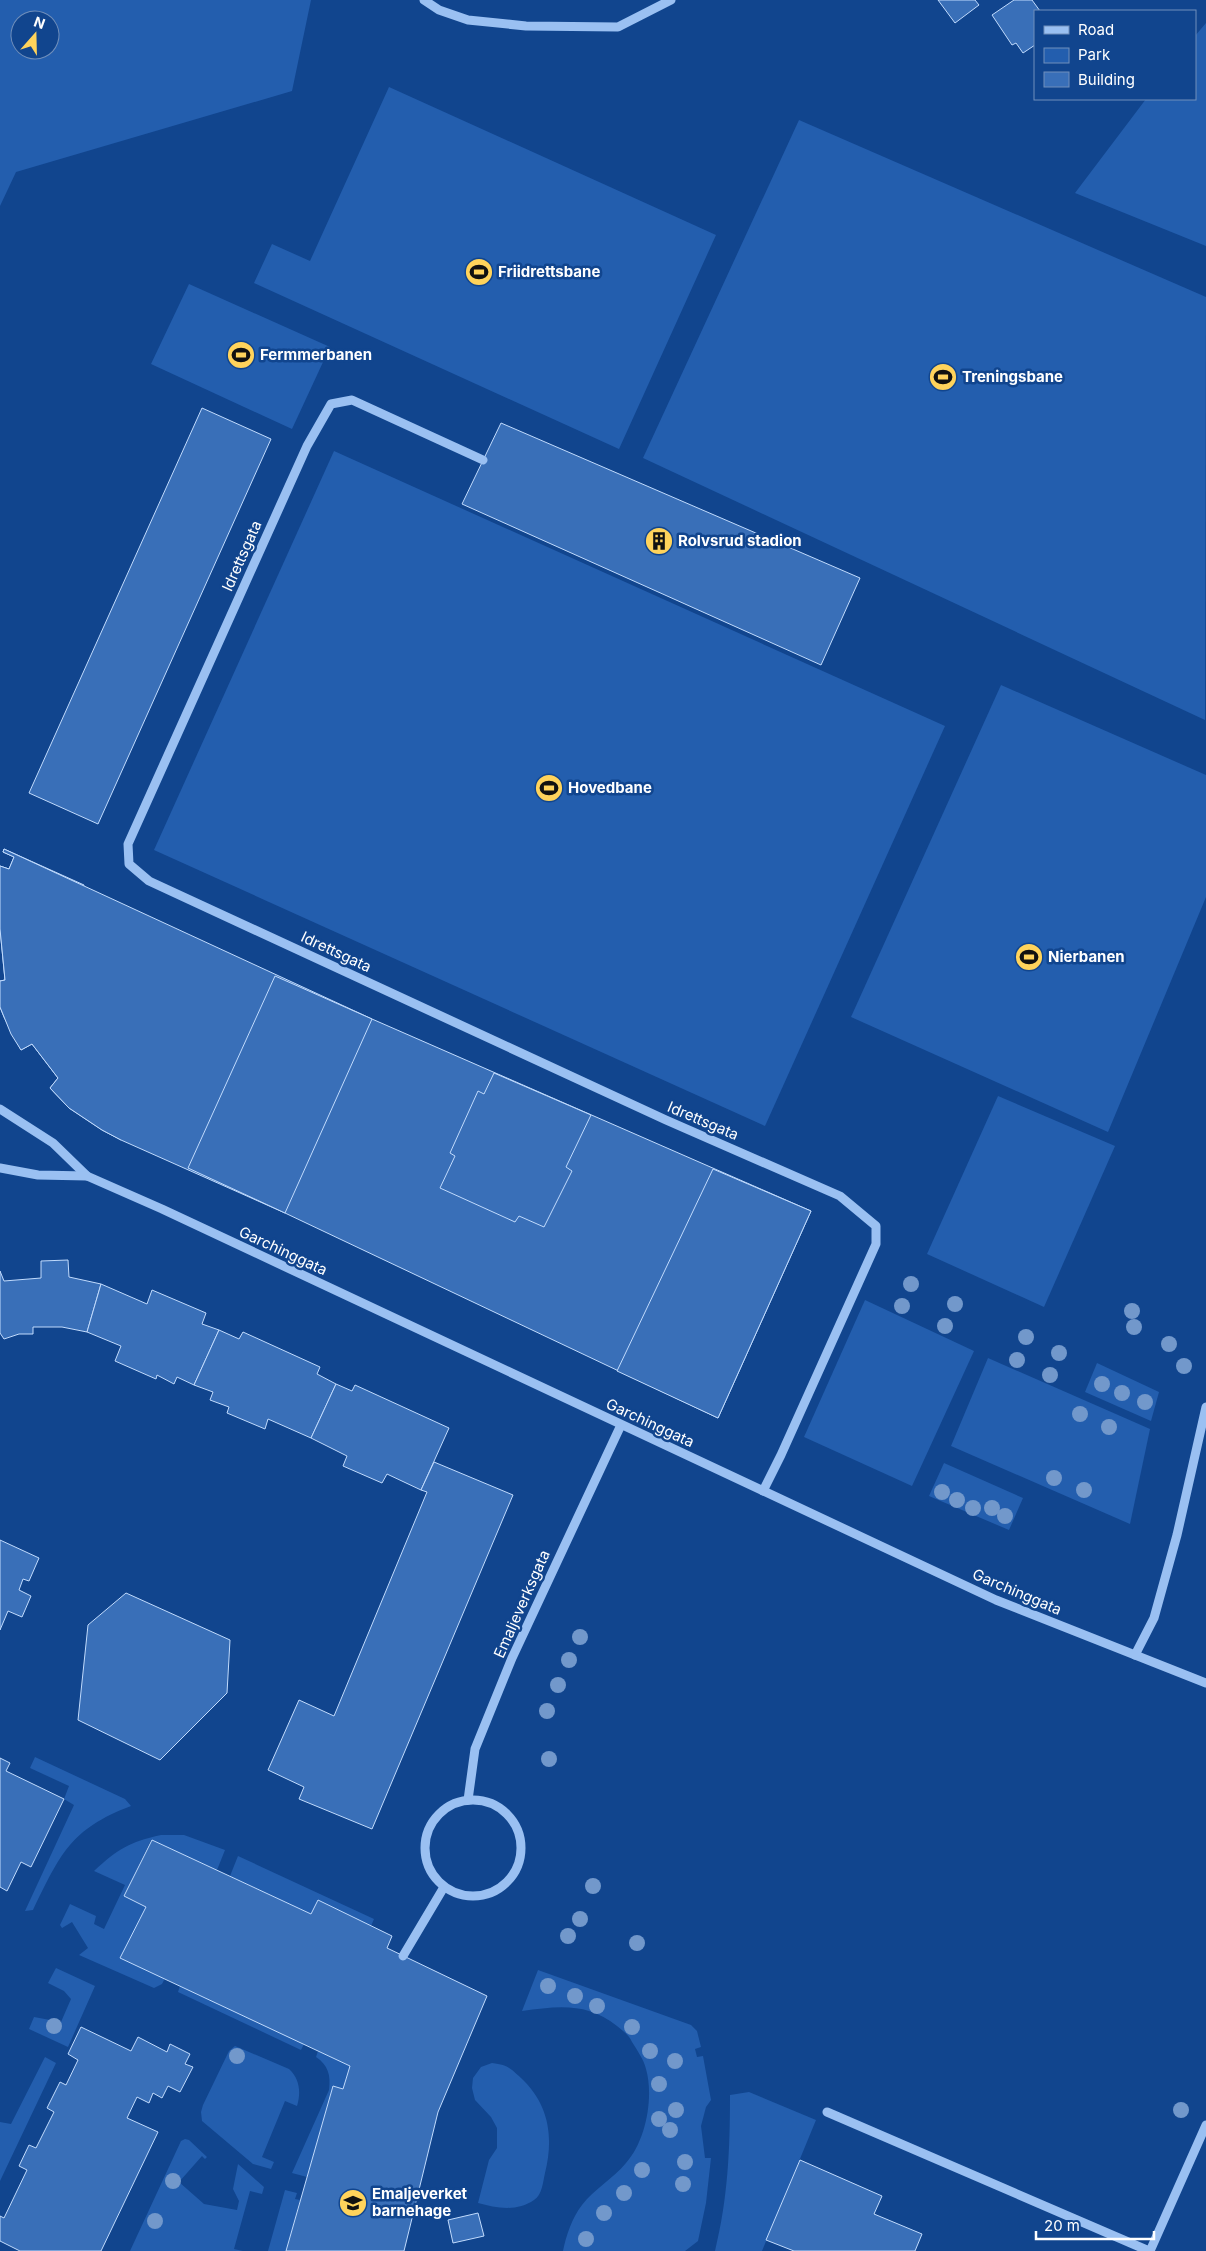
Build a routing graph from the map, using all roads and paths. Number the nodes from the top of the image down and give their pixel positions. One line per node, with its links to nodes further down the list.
1 (424, 0): 2 (street)
2 (671, 0)
3 (483, 460): 9 (street, Idrettsgata)
4 (0, 1109): 6 (street, Garchinggata)
5 (0, 1168): 6 (street, Garchinggata)
6 (88, 1176): 8 (street, Garchinggata)
7 (1206, 1407): 10 (street)
8 (621, 1425): 9 (street, Garchinggata); 12 (street, Emaljeverksgata)
9 (763, 1490): 10 (street, Garchinggata)
10 (1135, 1655): 11 (street, Garchinggata)
11 (1206, 1683)
12 (468, 1800): 13 (street); 13 (street)
13 (444, 1887): 14 (street)
14 (403, 1956)
15 (827, 2112): 17 (street)
16 (1206, 2126): 17 (street)
17 (1149, 2251)

